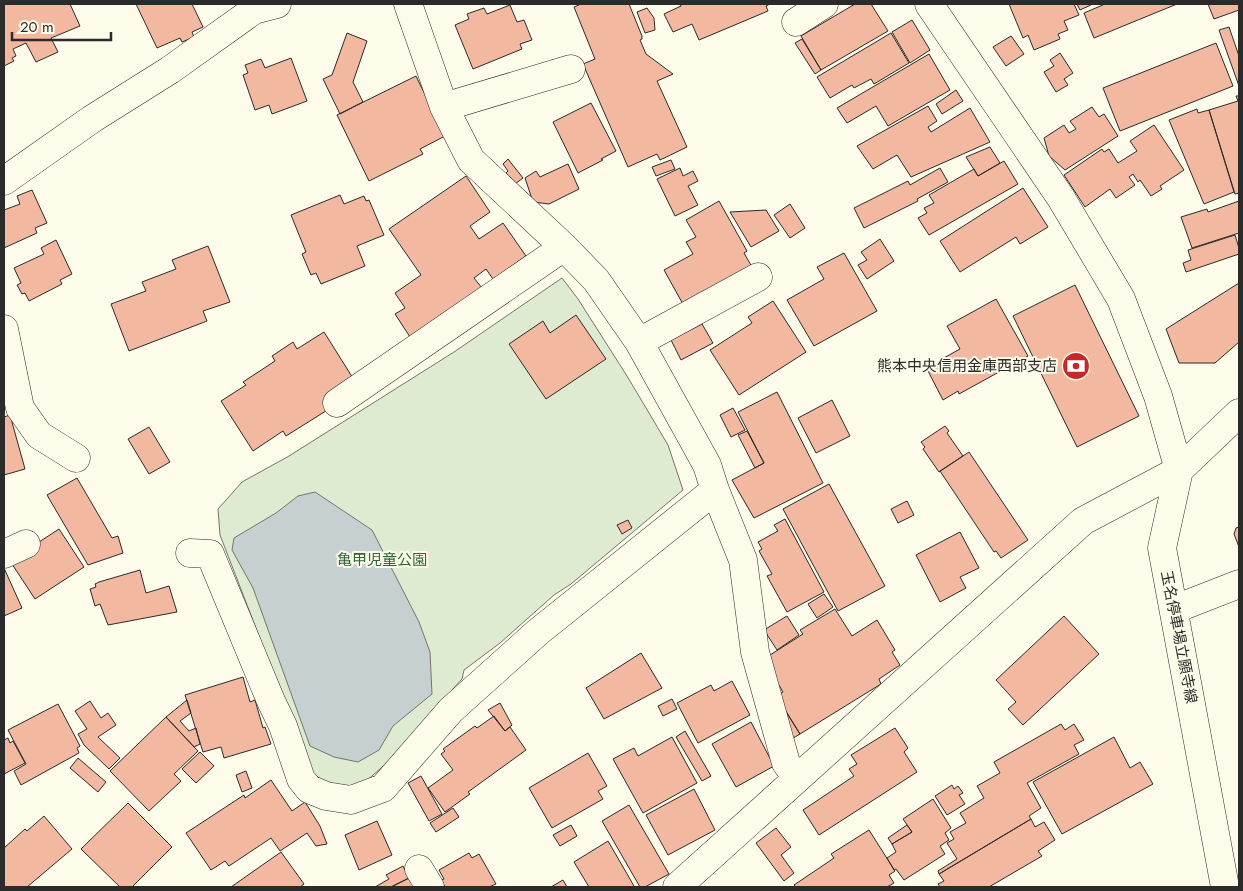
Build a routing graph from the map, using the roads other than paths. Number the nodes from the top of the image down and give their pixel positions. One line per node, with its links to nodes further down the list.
1 (277, 4): 8 (street)
2 (408, 4): 7 (street)
3 (824, 4): 5 (street)
4 (928, 4): 16 (street)
5 (796, 22)
6 (572, 68): 7 (street)
7 (444, 106): 9 (street)
8 (4, 181)
9 (564, 247): 12 (street); 13 (street)
10 (758, 277): 12 (street)
11 (4, 329): 15 (street)
12 (639, 342): 17 (street)
13 (337, 403)
14 (1239, 412): 16 (street)
15 (76, 458)
16 (1179, 470): 20 (street, 玉名停車場立願寺線); 21 (street)
17 (715, 490): 18 (street); 21 (street)
18 (190, 553)
19 (1239, 584): 20 (street)
20 (1175, 609): 23 (street, 玉名停車場立願寺線)
21 (797, 778): 22 (street)
22 (677, 887)
23 (1225, 887)

